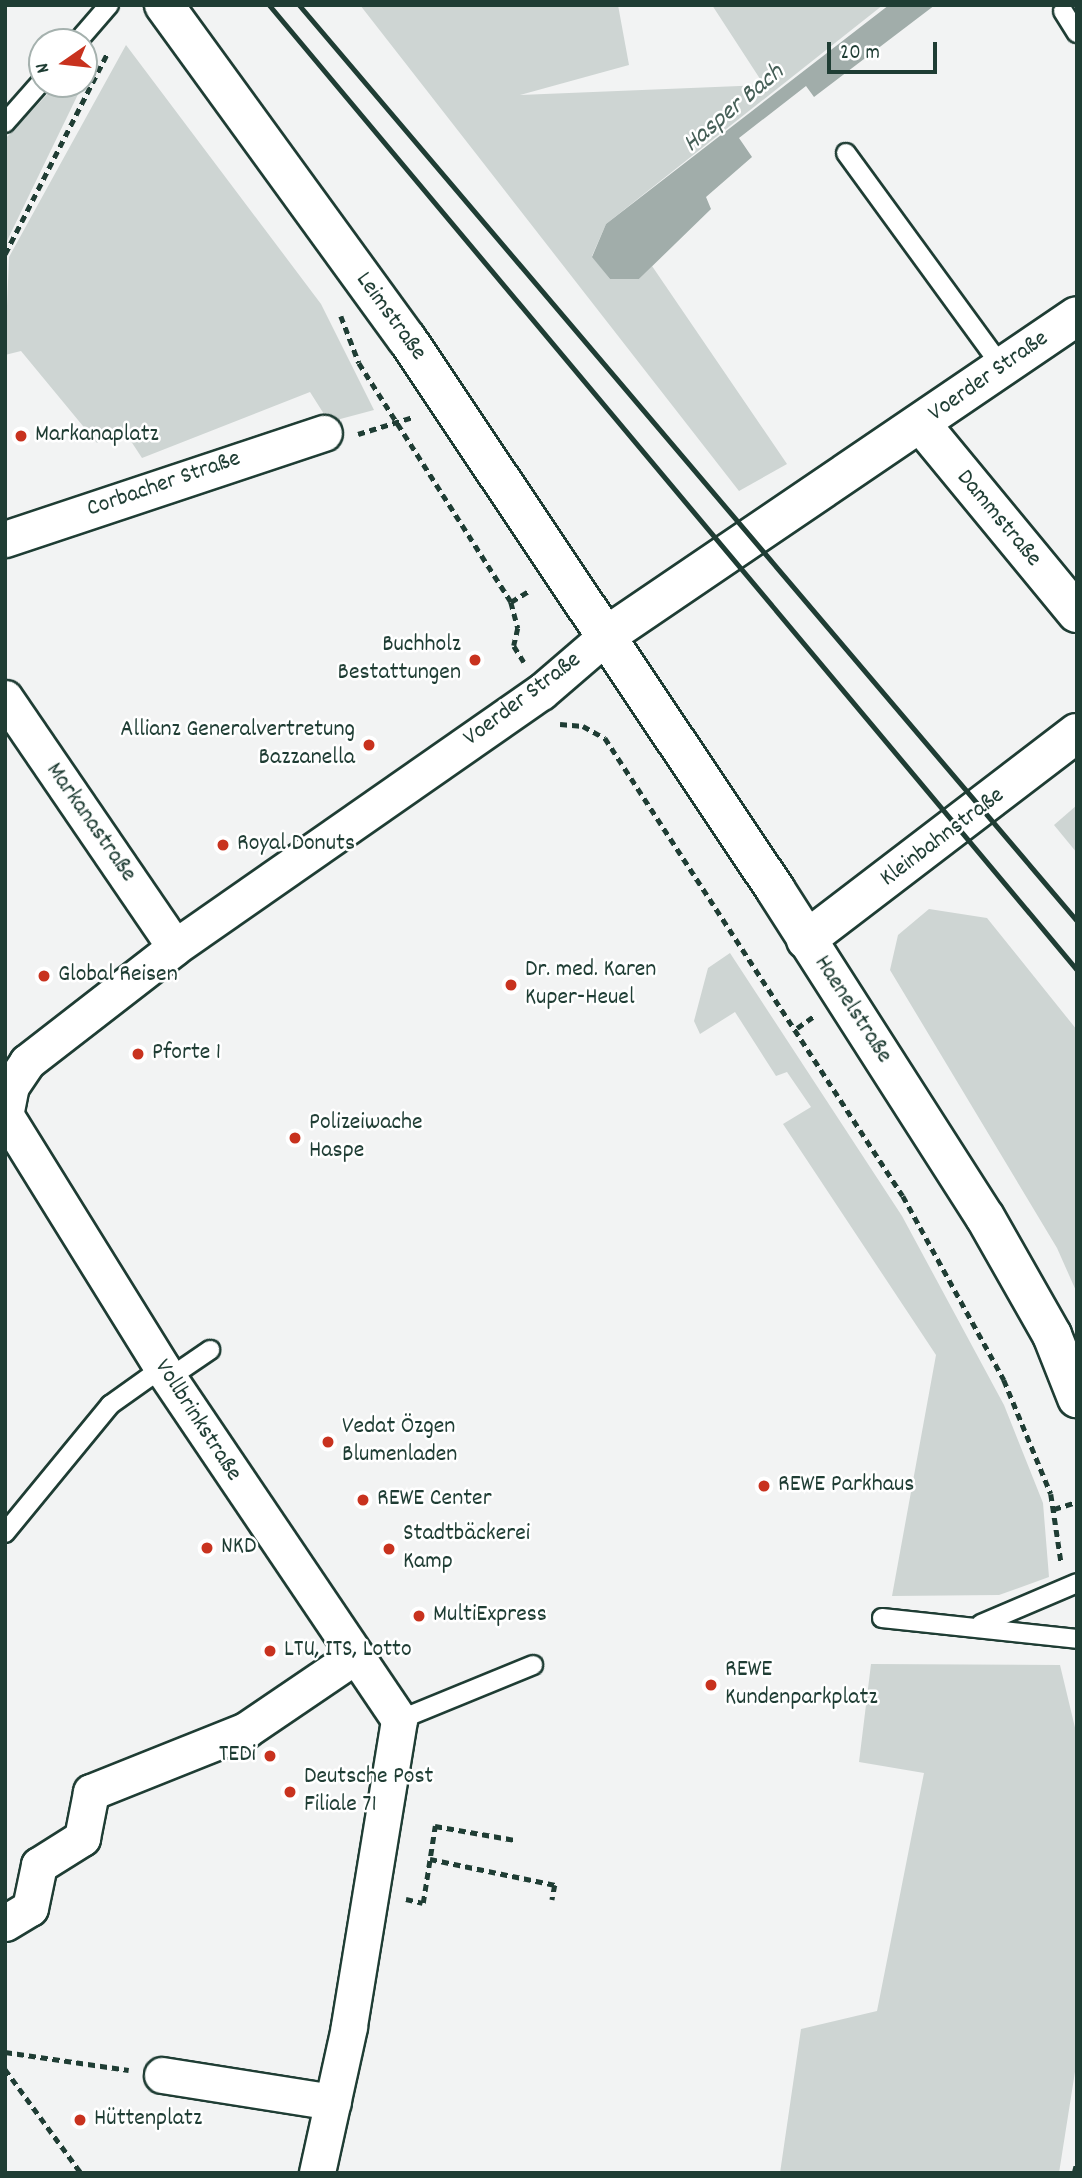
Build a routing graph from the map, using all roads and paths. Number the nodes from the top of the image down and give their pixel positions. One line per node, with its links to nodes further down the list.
1 (109, 5): 4 (lane)
2 (164, 5): 14 (main road, Leimstraße)
3 (1063, 11): 5 (lane)
4 (89, 28)
5 (1077, 33)
6 (111, 46): 10 (path)
7 (28, 97): 8 (lane)
8 (5, 123)
9 (846, 153): 13 (lane)
10 (5, 254)
11 (1077, 316): 13 (main road, Voerder Straße)
12 (359, 363): 15 (path)
13 (1002, 367): 16 (main road, Voerder Straße)
14 (450, 402): 15 (path); 20 (main road, Leimstraße)
15 (397, 423): 17 (path); 21 (path)
16 (921, 424): 19 (main road, Dammstraße); 20 (main road, Voerder Straße)
17 (324, 433): 18 (street, Corbacher Straße)
18 (5, 539)
19 (1077, 612)
20 (606, 636): 21 (street, Voerder Straße); 24 (main road, Haenelstraße)
21 (541, 692): 25 (street, Voerder Straße); 31 (path)
22 (5, 698): 25 (street, Markanastraße)
23 (1077, 733): 24 (main road, Kleinbahnstraße)
24 (806, 940): 29 (main road, Haenelstraße)
25 (175, 947): 26 (street, Voerder Straße)
26 (6, 1116): 28 (street, Vollbrinkstraße)
27 (210, 1350): 28 (lane)
28 (165, 1373): 32 (lane); 37 (street, Vollbrinkstraße)
29 (1077, 1398)
30 (1077, 1502): 31 (path)
31 (1054, 1510): 33 (path)
32 (5, 1533)
33 (1070, 1584): 35 (lane)
34 (882, 1618): 35 (lane)
35 (981, 1624): 36 (lane)
36 (1077, 1639)
37 (355, 1656): 39 (street, Vollbrinkstraße); 44 (street)
38 (533, 1665): 39 (lane)
39 (399, 1720): 42 (street)
40 (515, 1840): 41 (path)
41 (430, 1859): 42 (path); 43 (path)
42 (370, 1893): 48 (street)
43 (552, 1900)
44 (5, 1923)
45 (5, 2052): 47 (path)
46 (5, 2069): 50 (path)
47 (162, 2075): 48 (street)
48 (332, 2102): 51 (street)
49 (1077, 2161): 52 (path)
50 (81, 2173)
51 (317, 2173)
52 (1074, 2173)

